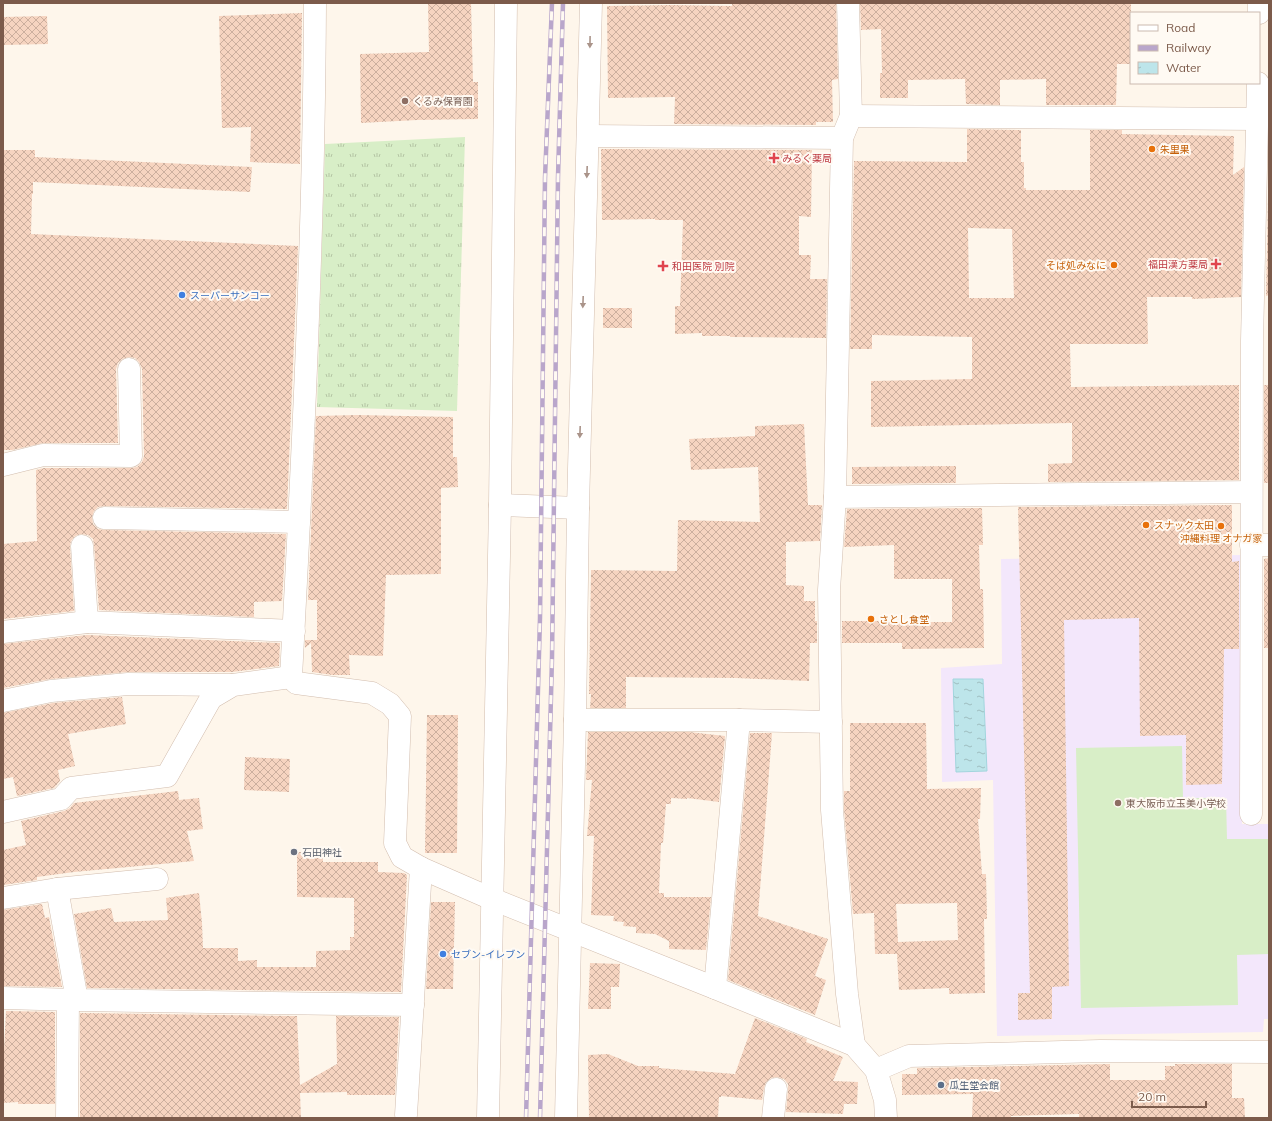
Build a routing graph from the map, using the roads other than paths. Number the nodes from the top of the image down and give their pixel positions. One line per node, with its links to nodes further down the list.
1 (316, 3): 18 (street)
2 (506, 3): 15 (street)
3 (591, 3): 8 (street, one-way to 8)
4 (848, 3): 6 (street)
5 (1258, 84): 7 (street)
6 (852, 116): 7 (street); 9 (street)
7 (1261, 128): 10 (street)
8 (588, 136): 9 (street); 16 (street, one-way to 16)
9 (842, 138): 14 (street)
10 (1261, 341): 13 (street)
11 (129, 369): 12 (street)
12 (3, 465)
13 (1251, 492): 14 (street); 19 (street)
14 (836, 496): 29 (street)
15 (500, 505): 16 (street); 36 (street)
16 (578, 508): 27 (street)
17 (104, 518): 18 (street)
18 (299, 522): 22 (street)
19 (1260, 545): 31 (street)
20 (82, 546): 21 (street)
21 (87, 622): 22 (street); 23 (street)
22 (294, 631): 24 (street)
23 (3, 632)
24 (291, 677): 25 (street); 32 (street)
25 (233, 685): 26 (street); 30 (street)
26 (3, 701)
27 (575, 720): 28 (street); 37 (street)
28 (739, 720): 29 (street); 38 (street)
29 (831, 722): 42 (street)
30 (3, 812)
31 (1251, 814)
32 (420, 868): 36 (street); 41 (street)
33 (157, 879): 34 (street)
34 (57, 889): 35 (street); 40 (street)
35 (3, 898)
36 (492, 899): 37 (street); 48 (street)
37 (570, 930): 38 (street); 49 (street)
38 (715, 988): 42 (street)
39 (3, 998): 40 (street)
40 (73, 1000): 41 (street); 47 (street)
41 (413, 1005): 46 (street)
42 (854, 1045): 44 (street)
43 (1269, 1052): 44 (street)
44 (876, 1070): 51 (street)
45 (776, 1089): 50 (street)
46 (406, 1115)
47 (67, 1118)
48 (488, 1118)
49 (566, 1118)
50 (773, 1118)
51 (886, 1118)

